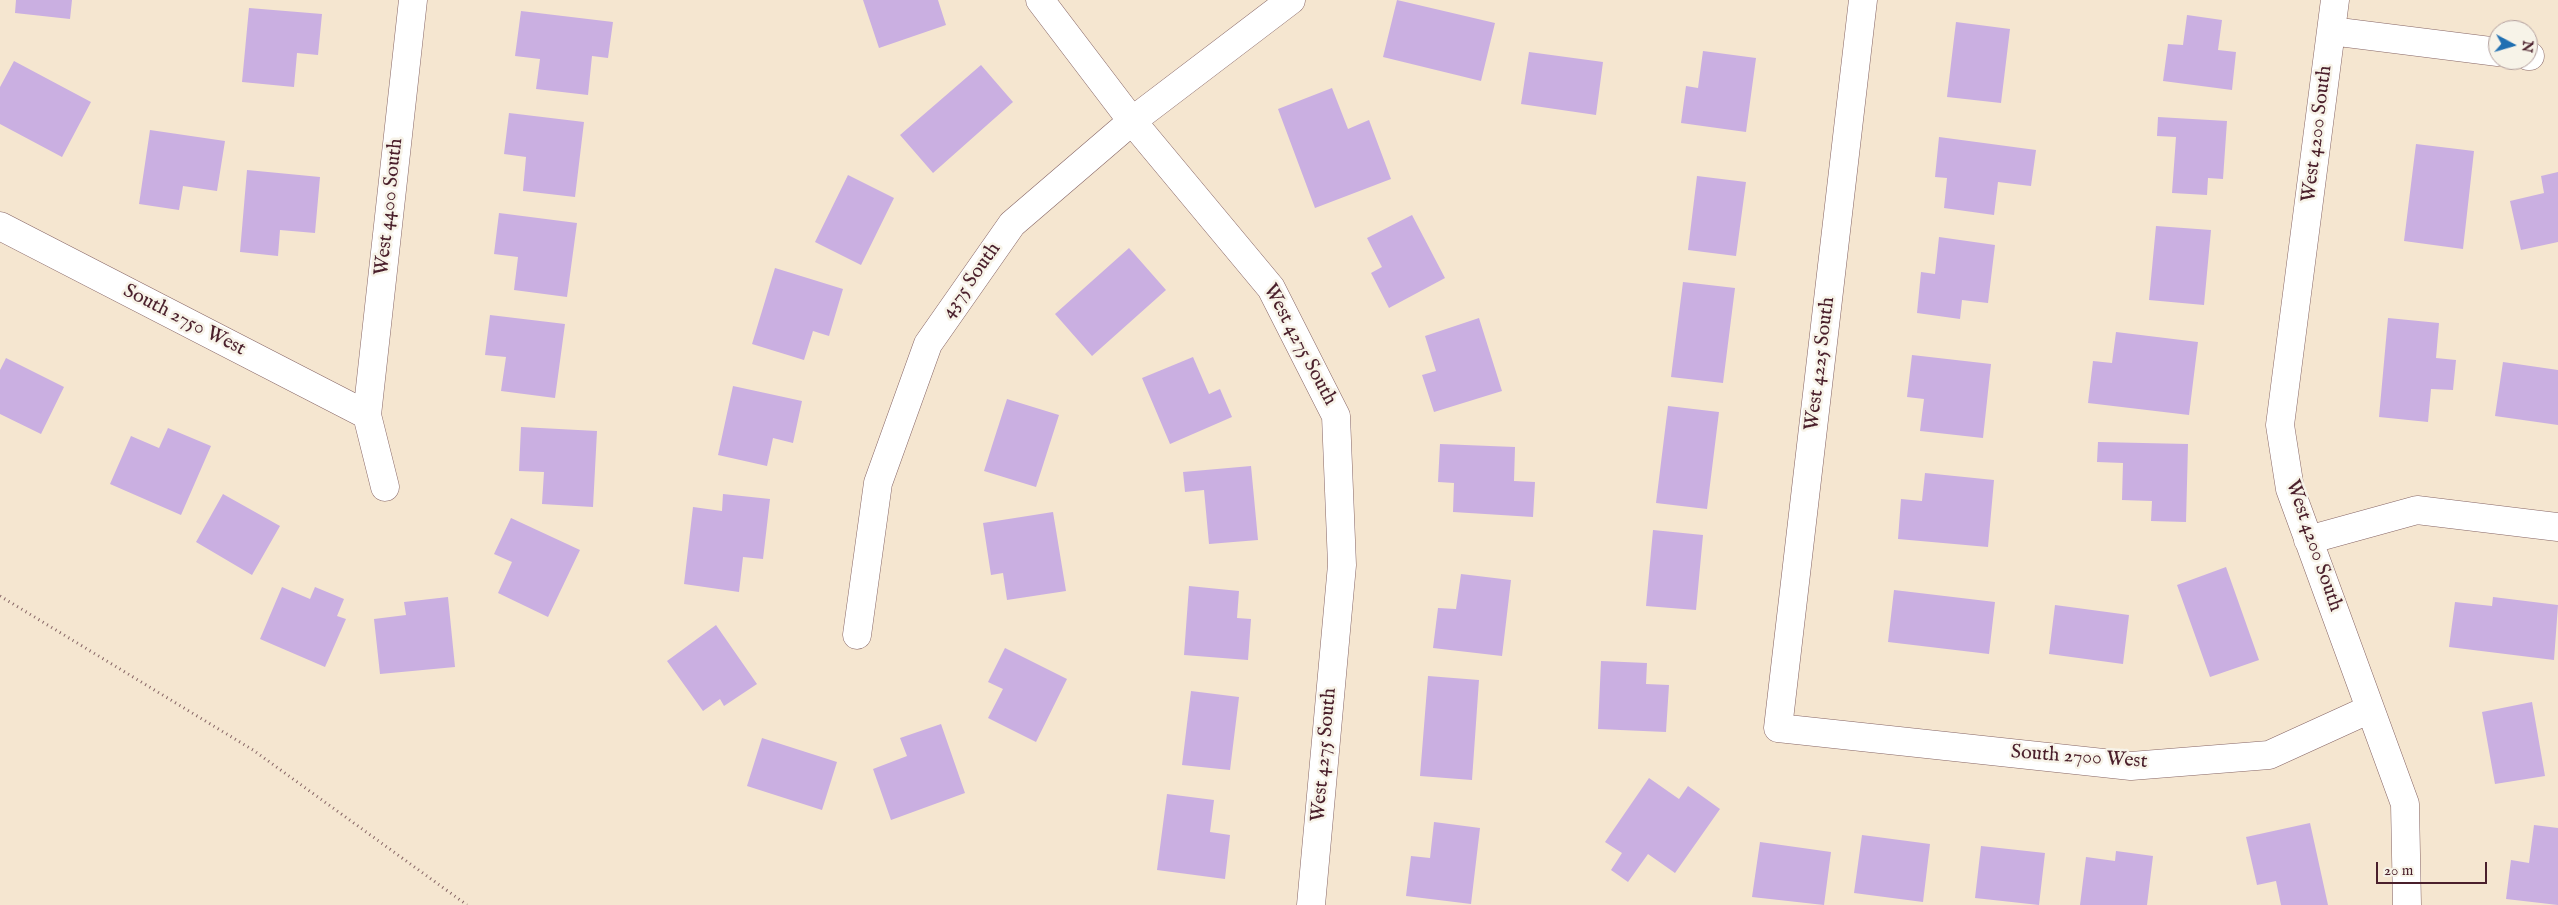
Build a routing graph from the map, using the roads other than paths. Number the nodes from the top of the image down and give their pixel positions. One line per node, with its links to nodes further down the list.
1 (413, 0): 10 (street, West 4400 South)
2 (1040, 0): 8 (street)
3 (1291, 0): 8 (street)
4 (1864, 0): 16 (street, West 4225 South)
5 (2335, 0): 6 (street, West 4200 South)
6 (2331, 32): 7 (street); 13 (street, West 4200 South)
7 (2488, 51)
8 (1132, 121): 14 (street, 4375 South); 17 (street, West 4275 South)
9 (0, 226): 10 (street, South 2750 West)
10 (367, 415): 11 (street, West 4400 South)
11 (384, 488)
12 (2558, 527): 13 (street)
13 (2308, 540): 15 (street, West 4200 South)
14 (857, 635)
15 (2370, 709): 16 (street, South 2700 West); 18 (street, West 4200 South)
16 (1778, 728)
17 (1311, 905)
18 (2407, 905)

